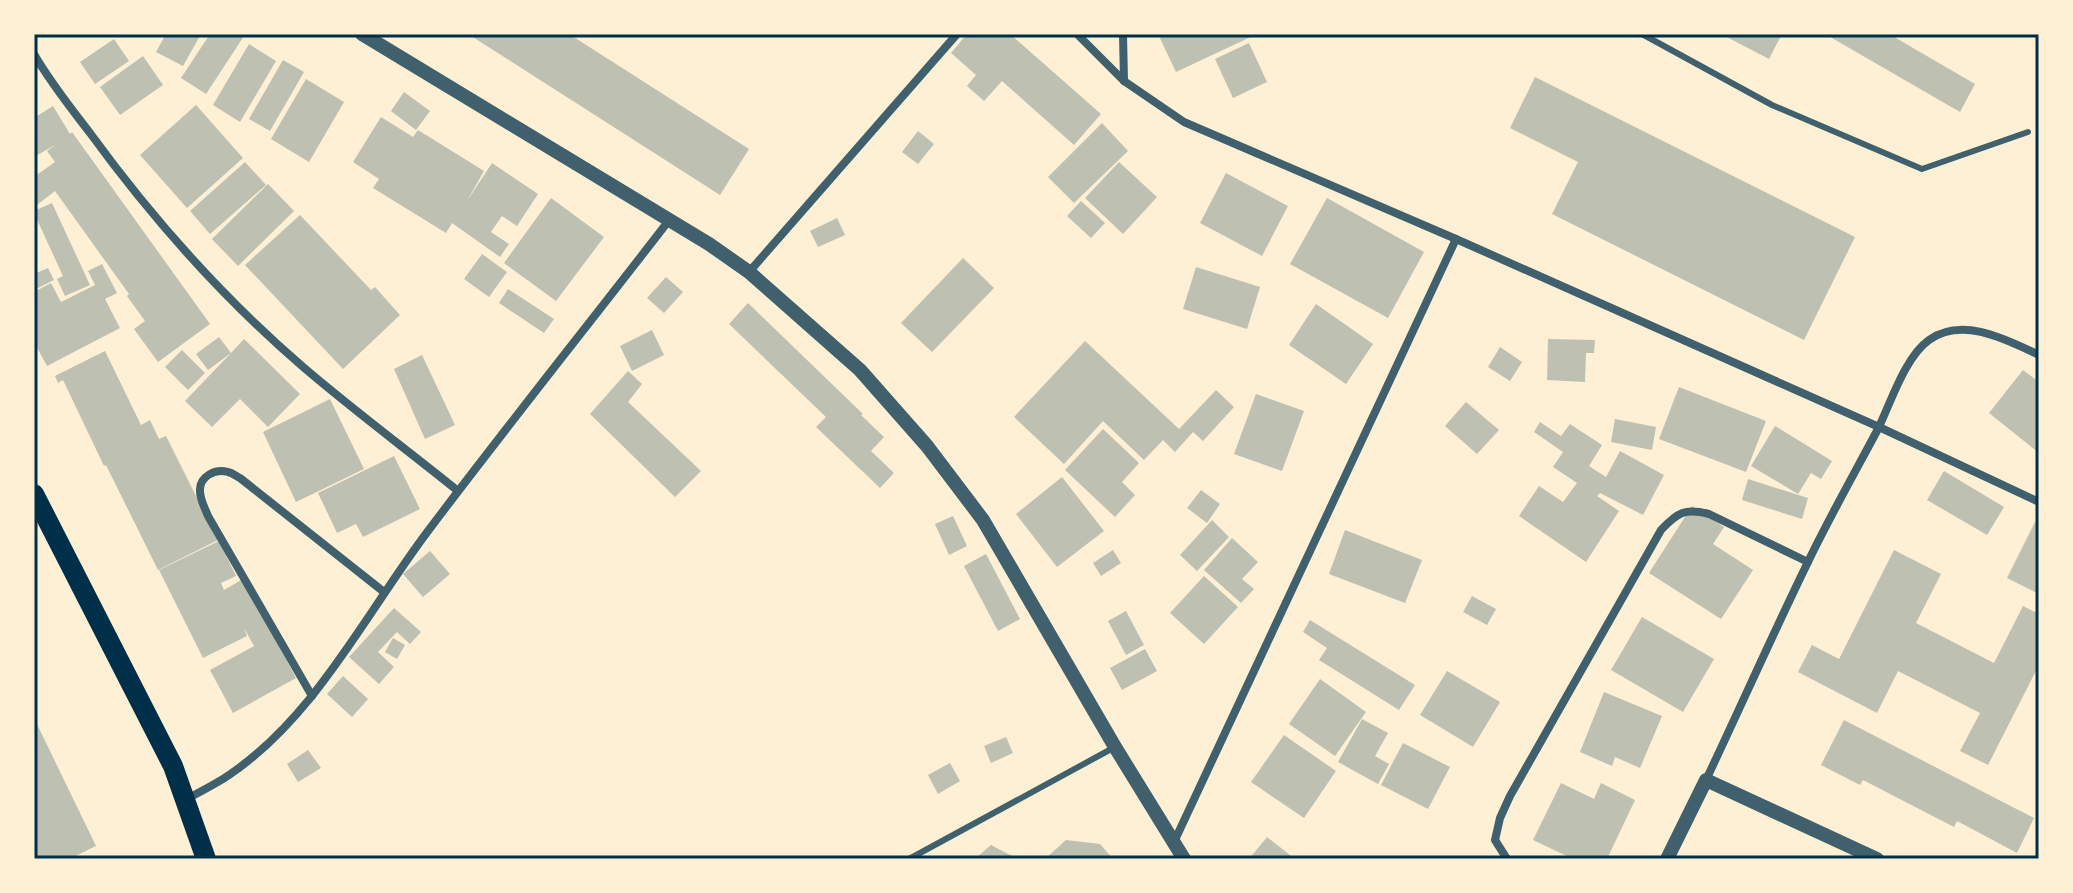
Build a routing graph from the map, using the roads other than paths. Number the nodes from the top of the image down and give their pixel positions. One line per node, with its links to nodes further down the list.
1 (362, 34): 9 (street)
2 (957, 34): 11 (street)
3 (1077, 34): 7 (street)
4 (1123, 34): 7 (street)
5 (1642, 34): 8 (lane)
6 (34, 54): 14 (street)
7 (1124, 81): 10 (street)
8 (2028, 132)
9 (670, 219): 11 (street); 14 (street)
10 (1456, 239): 13 (street); 23 (street)
11 (749, 272): 20 (street)
12 (2039, 355): 13 (street)
13 (1879, 427): 16 (street); 17 (street)
14 (458, 491): 18 (street)
15 (34, 494): 22 (main road)
16 (2039, 502)
17 (1808, 562): 21 (street); 27 (street)
18 (384, 592): 19 (street); 19 (street)
19 (312, 696): 22 (street)
20 (1115, 747): 23 (street); 25 (lane)
21 (1706, 780): 28 (street); 29 (street)
22 (185, 801): 24 (main road)
23 (1174, 842): 26 (street)
24 (206, 859)
25 (909, 859)
26 (1184, 859)
27 (1507, 859)
28 (1667, 859)
29 (1877, 859)

